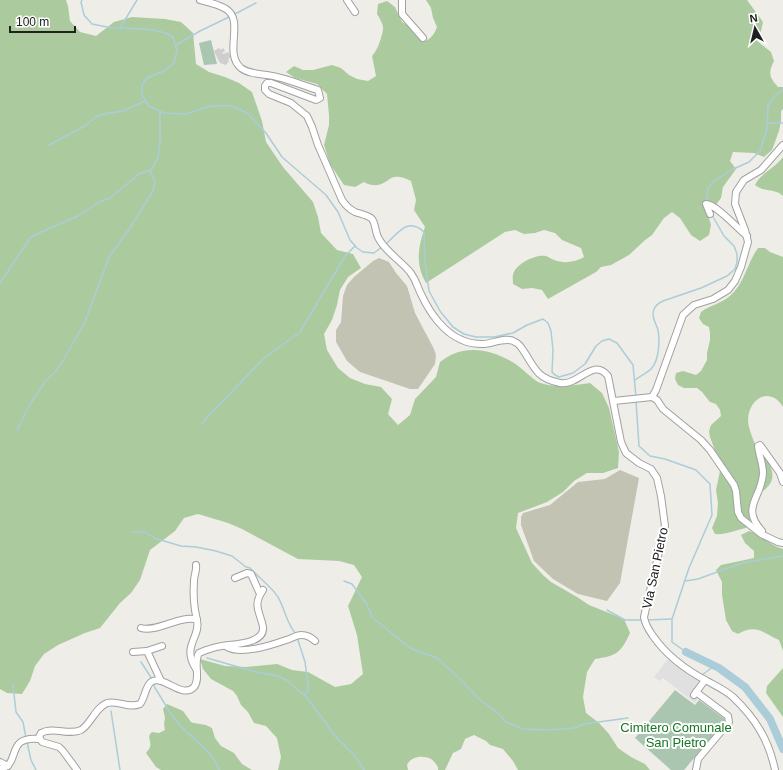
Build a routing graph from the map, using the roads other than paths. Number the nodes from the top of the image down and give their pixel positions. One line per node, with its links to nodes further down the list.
1 (200, 0): 10 (street, Via San Pietro)
2 (347, 0): 4 (street)
3 (402, 0): 5 (street)
4 (355, 12)
5 (423, 38)
6 (783, 145): 8 (street)
7 (710, 214): 8 (street)
8 (747, 236): 9 (street)
9 (652, 397): 10 (street); 12 (street)
10 (617, 400): 25 (street, Via San Pietro)
11 (783, 482): 12 (street)
12 (761, 534): 13 (street)
13 (783, 543)
14 (196, 565): 16 (street)
15 (235, 578): 20 (street)
16 (197, 620): 17 (street); 23 (street)
17 (141, 628)
18 (315, 641): 20 (street)
19 (162, 646): 21 (street)
20 (226, 646): 23 (street)
21 (147, 651): 22 (street); 24 (street)
22 (133, 652)
23 (196, 670): 24 (street)
24 (161, 680): 26 (street)
25 (705, 680): 31 (street); 32 (street, Via San Pietro)
26 (40, 739): 28 (street); 30 (street)
27 (0, 762): 28 (street)
28 (8, 766): 29 (street)
29 (0, 769)
30 (77, 770)
31 (696, 770)
32 (774, 770)

